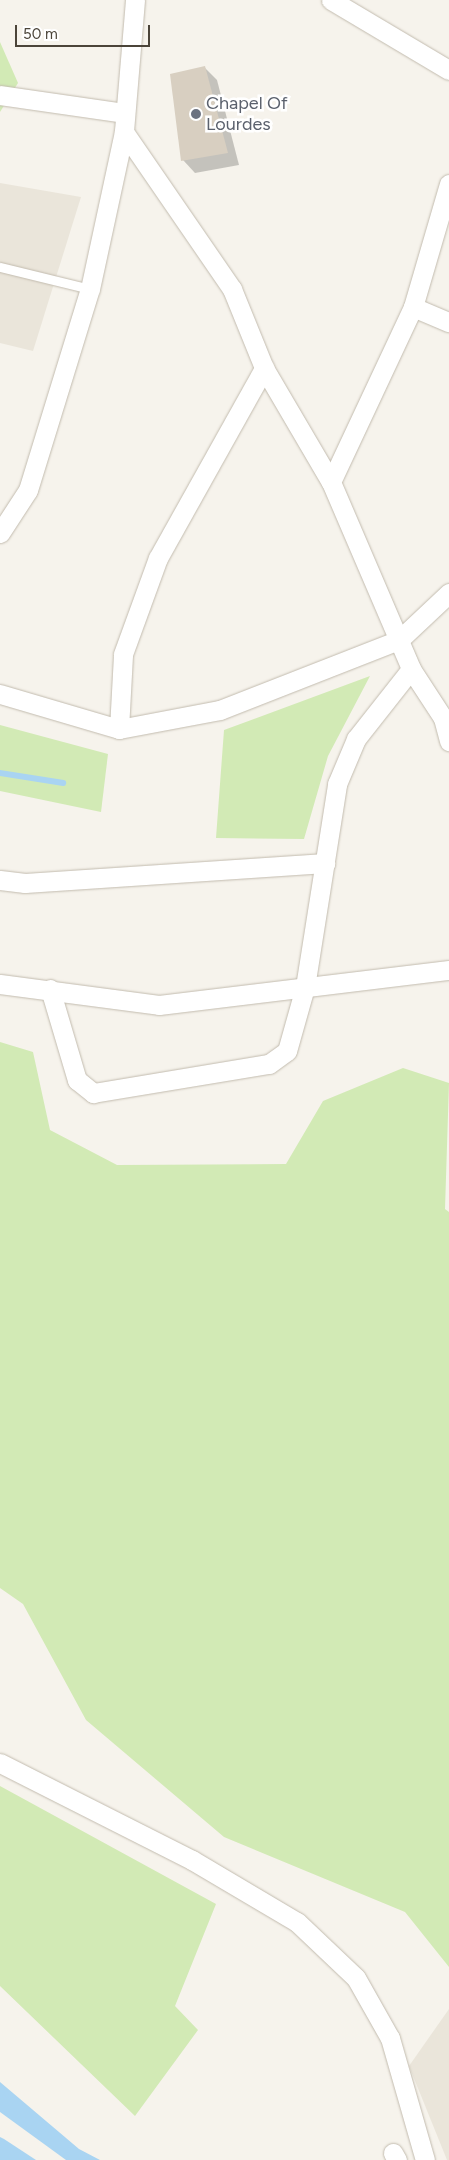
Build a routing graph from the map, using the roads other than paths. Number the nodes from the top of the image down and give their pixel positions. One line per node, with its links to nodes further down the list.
1 (135, 0): 5 (street)
2 (342, 2): 3 (street)
3 (449, 70)
4 (0, 94): 5 (street)
5 (124, 123): 8 (street); 11 (street)
6 (449, 184): 9 (street)
7 (0, 268): 8 (lane)
8 (90, 289): 13 (street)
9 (413, 307): 10 (street); 12 (street)
10 (449, 322)
11 (264, 368): 12 (street); 19 (street)
12 (331, 482): 15 (street)
13 (0, 533)
14 (449, 592): 15 (street)
15 (399, 640): 16 (street); 19 (street)
16 (411, 668): 18 (street); 21 (street)
17 (0, 694): 19 (street)
18 (446, 720): 20 (street)
19 (118, 729)
20 (449, 741)
21 (325, 863): 22 (street); 25 (street)
22 (0, 880)
23 (449, 970): 25 (street)
24 (0, 984): 26 (street)
25 (305, 987): 26 (street); 26 (street)
26 (50, 989)
27 (0, 1763): 28 (street)
28 (425, 2160)

